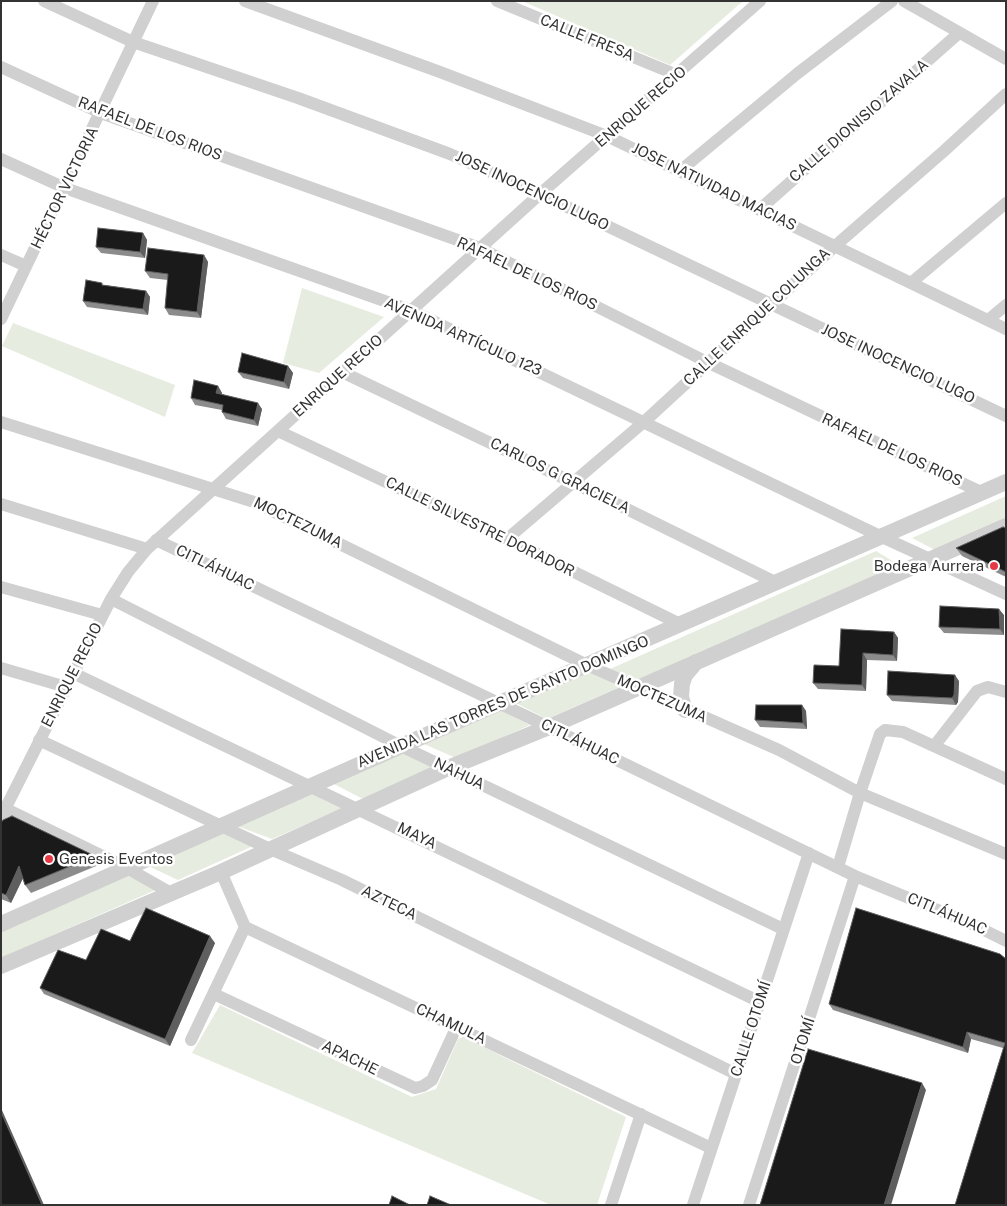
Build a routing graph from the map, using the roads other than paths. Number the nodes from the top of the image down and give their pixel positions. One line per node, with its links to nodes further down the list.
1 (44, 1): 9 (street, JOSE INOCENCIO LUGO)
2 (153, 1): 9 (street, HÉCTOR VICTORIA)
3 (245, 1): 15 (street, JOSE NATIVIDAD MACIAS)
4 (497, 1): 12 (street, CALLE FRESA)
5 (760, 1): 12 (street, ENRIQUE RECIO)
6 (892, 1): 17 (street)
7 (904, 1): 8 (street)
8 (959, 33): 10 (street); 21 (street, CALLE DIONISIO ZAVALA)
9 (133, 42): 14 (street, HÉCTOR VICTORIA); 19 (street, JOSE INOCENCIO LUGO)
10 (1006, 59)
11 (1, 67): 14 (street, RAFAEL DE LOS RIOS)
12 (677, 75): 15 (street, ENRIQUE RECIO)
13 (1006, 94): 22 (street, CALLE ENRIQUE COLUNGA)
14 (101, 113): 18 (street, HÉCTOR VICTORIA); 23 (street, RAFAEL DE LOS RIOS)
15 (607, 136): 17 (street, JOSE NATIVIDAD MACIAS); 19 (street, ENRIQUE RECIO)
16 (1, 159): 18 (street, AVENIDA ARTÍCULO 123)
17 (681, 170): 21 (street, JOSE NATIVIDAD MACIAS)
18 (65, 188): 25 (street, HÉCTOR VICTORIA); 29 (street, AVENIDA ARTÍCULO 123)
19 (540, 194): 23 (street, ENRIQUE RECIO); 27 (street, JOSE INOCENCIO LUGO)
20 (1006, 203): 26 (street)
21 (760, 209): 22 (street, JOSE NATIVIDAD MACIAS)
22 (834, 246): 26 (street, JOSE NATIVIDAD MACIAS); 27 (street, CALLE ENRIQUE COLUNGA)
23 (480, 248): 29 (street, ENRIQUE RECIO); 33 (street, RAFAEL DE LOS RIOS)
24 (1, 255): 25 (street)
25 (26, 266): 30 (street, HÉCTOR VICTORIA)
26 (912, 282): 31 (street, JOSE NATIVIDAD MACIAS)
27 (772, 304): 33 (street, CALLE ENRIQUE COLUNGA); 35 (street, JOSE INOCENCIO LUGO)
28 (1006, 305): 31 (street)
29 (410, 310): 34 (street, ENRIQUE RECIO); 36 (street, AVENIDA ARTÍCULO 123)
30 (1, 319)
31 (988, 320): 32 (street, JOSE NATIVIDAD MACIAS)
32 (1006, 329)
33 (707, 362): 36 (street, CALLE ENRIQUE COLUNGA); 42 (street, RAFAEL DE LOS RIOS)
34 (342, 372): 38 (street, ENRIQUE RECIO); 39 (street, CARLOS G GRACIELA)
35 (1006, 416)
36 (645, 421): 39 (street, CALLE ENRIQUE COLUNGA); 45 (street, AVENIDA ARTÍCULO 123)
37 (1, 422): 41 (street, MOCTEZUMA)
38 (278, 431): 41 (street, ENRIQUE RECIO); 46 (street, CALLE SILVESTRE DORADOR)
39 (574, 482): 46 (street, CALLE ENRIQUE COLUNGA); 50 (street, CARLOS G GRACIELA)
40 (1006, 482): 42 (street, AVENIDA LAS TORRES DE SANTO DOMINGO)
41 (213, 487): 47 (street, ENRIQUE RECIO); 57 (street, MOCTEZUMA)
42 (983, 493): 45 (street, AVENIDA LAS TORRES DE SANTO DOMINGO)
43 (1, 504): 48 (street)
44 (1006, 526): 49 (street)
45 (882, 537): 49 (street, AVENIDA ARTÍCULO 123); 50 (street, AVENIDA LAS TORRES DE SANTO DOMINGO)
46 (507, 539): 55 (street, CALLE SILVESTRE DORADOR)
47 (156, 540): 48 (street, ENRIQUE RECIO); 63 (street, CITLÁHUAC)
48 (147, 549): 53 (street, ENRIQUE RECIO)
49 (930, 559): 52 (street, AVENIDA ARTÍCULO 123); 56 (street)
50 (777, 583): 55 (street, AVENIDA LAS TORRES DE SANTO DOMINGO)
51 (1, 587): 54 (street)
52 (1006, 594)
53 (111, 599): 54 (street, ENRIQUE RECIO); 68 (street, NAHUA)
54 (102, 615): 59 (street, ENRIQUE RECIO)
55 (682, 625): 57 (street, AVENIDA LAS TORRES DE SANTO DOMINGO)
56 (696, 662): 61 (street); 64 (street)
57 (587, 666): 61 (street, MOCTEZUMA); 63 (street, AVENIDA LAS TORRES DE SANTO DOMINGO)
58 (1, 668): 60 (street)
59 (73, 673): 60 (street, ENRIQUE RECIO); 71 (street, MAYA)
60 (66, 687): 66 (street, ENRIQUE RECIO)
61 (636, 688): 64 (street, MOCTEZUMA); 65 (street)
62 (1006, 692): 67 (street)
63 (498, 703): 65 (street, CITLÁHUAC); 68 (street, AVENIDA LAS TORRES DE SANTO DOMINGO)
64 (686, 710): 72 (street, MOCTEZUMA)
65 (548, 727): 69 (street); 77 (street, CITLÁHUAC)
66 (39, 740): 74 (street, ENRIQUE RECIO); 75 (street, AZTECA)
67 (935, 745): 70 (street); 72 (street)
68 (401, 746): 69 (street, NAHUA); 71 (street, AVENIDA LAS TORRES DE SANTO DOMINGO)
69 (448, 768): 73 (street); 86 (street, NAHUA)
70 (1006, 779)
71 (311, 786): 73 (street, MAYA); 75 (street, AVENIDA LAS TORRES DE SANTO DOMINGO)
72 (860, 793): 78 (street, MOCTEZUMA); 79 (street)
73 (359, 808): 76 (street); 90 (street, MAYA)
74 (4, 813): 80 (street)
75 (222, 826): 76 (street, AZTECA); 80 (street, AVENIDA LAS TORRES DE SANTO DOMINGO)
76 (270, 850): 81 (street); 93 (street, AZTECA)
77 (809, 854): 79 (street, CITLÁHUAC); 86 (street, CALLE OTOMÍ)
78 (1006, 854)
79 (838, 867): 82 (street, CITLÁHUAC)
80 (126, 868): 83 (street); 84 (street, AVENIDA LAS TORRES DE SANTO DOMINGO)
81 (221, 872): 83 (street); 85 (street)
82 (855, 876): 87 (street, CITLÁHUAC); 98 (street, OTOMÍ)
83 (171, 893): 88 (street)
84 (1, 924)
85 (245, 927): 89 (street); 91 (street, CHAMULA)
86 (783, 928): 90 (street, CALLE OTOMÍ)
87 (1006, 941)
88 (1, 966)
89 (214, 994): 91 (street, APACHE); 92 (street)
90 (760, 1002): 93 (street, CALLE OTOMÍ)
91 (457, 1026): 94 (street, CHAMULA)
92 (191, 1040)
93 (736, 1074): 95 (street, CALLE OTOMÍ)
94 (641, 1114): 95 (street, CHAMULA); 96 (street)
95 (711, 1148): 97 (street, CALLE OTOMÍ)
96 (611, 1205)
97 (693, 1205)
98 (750, 1205)

